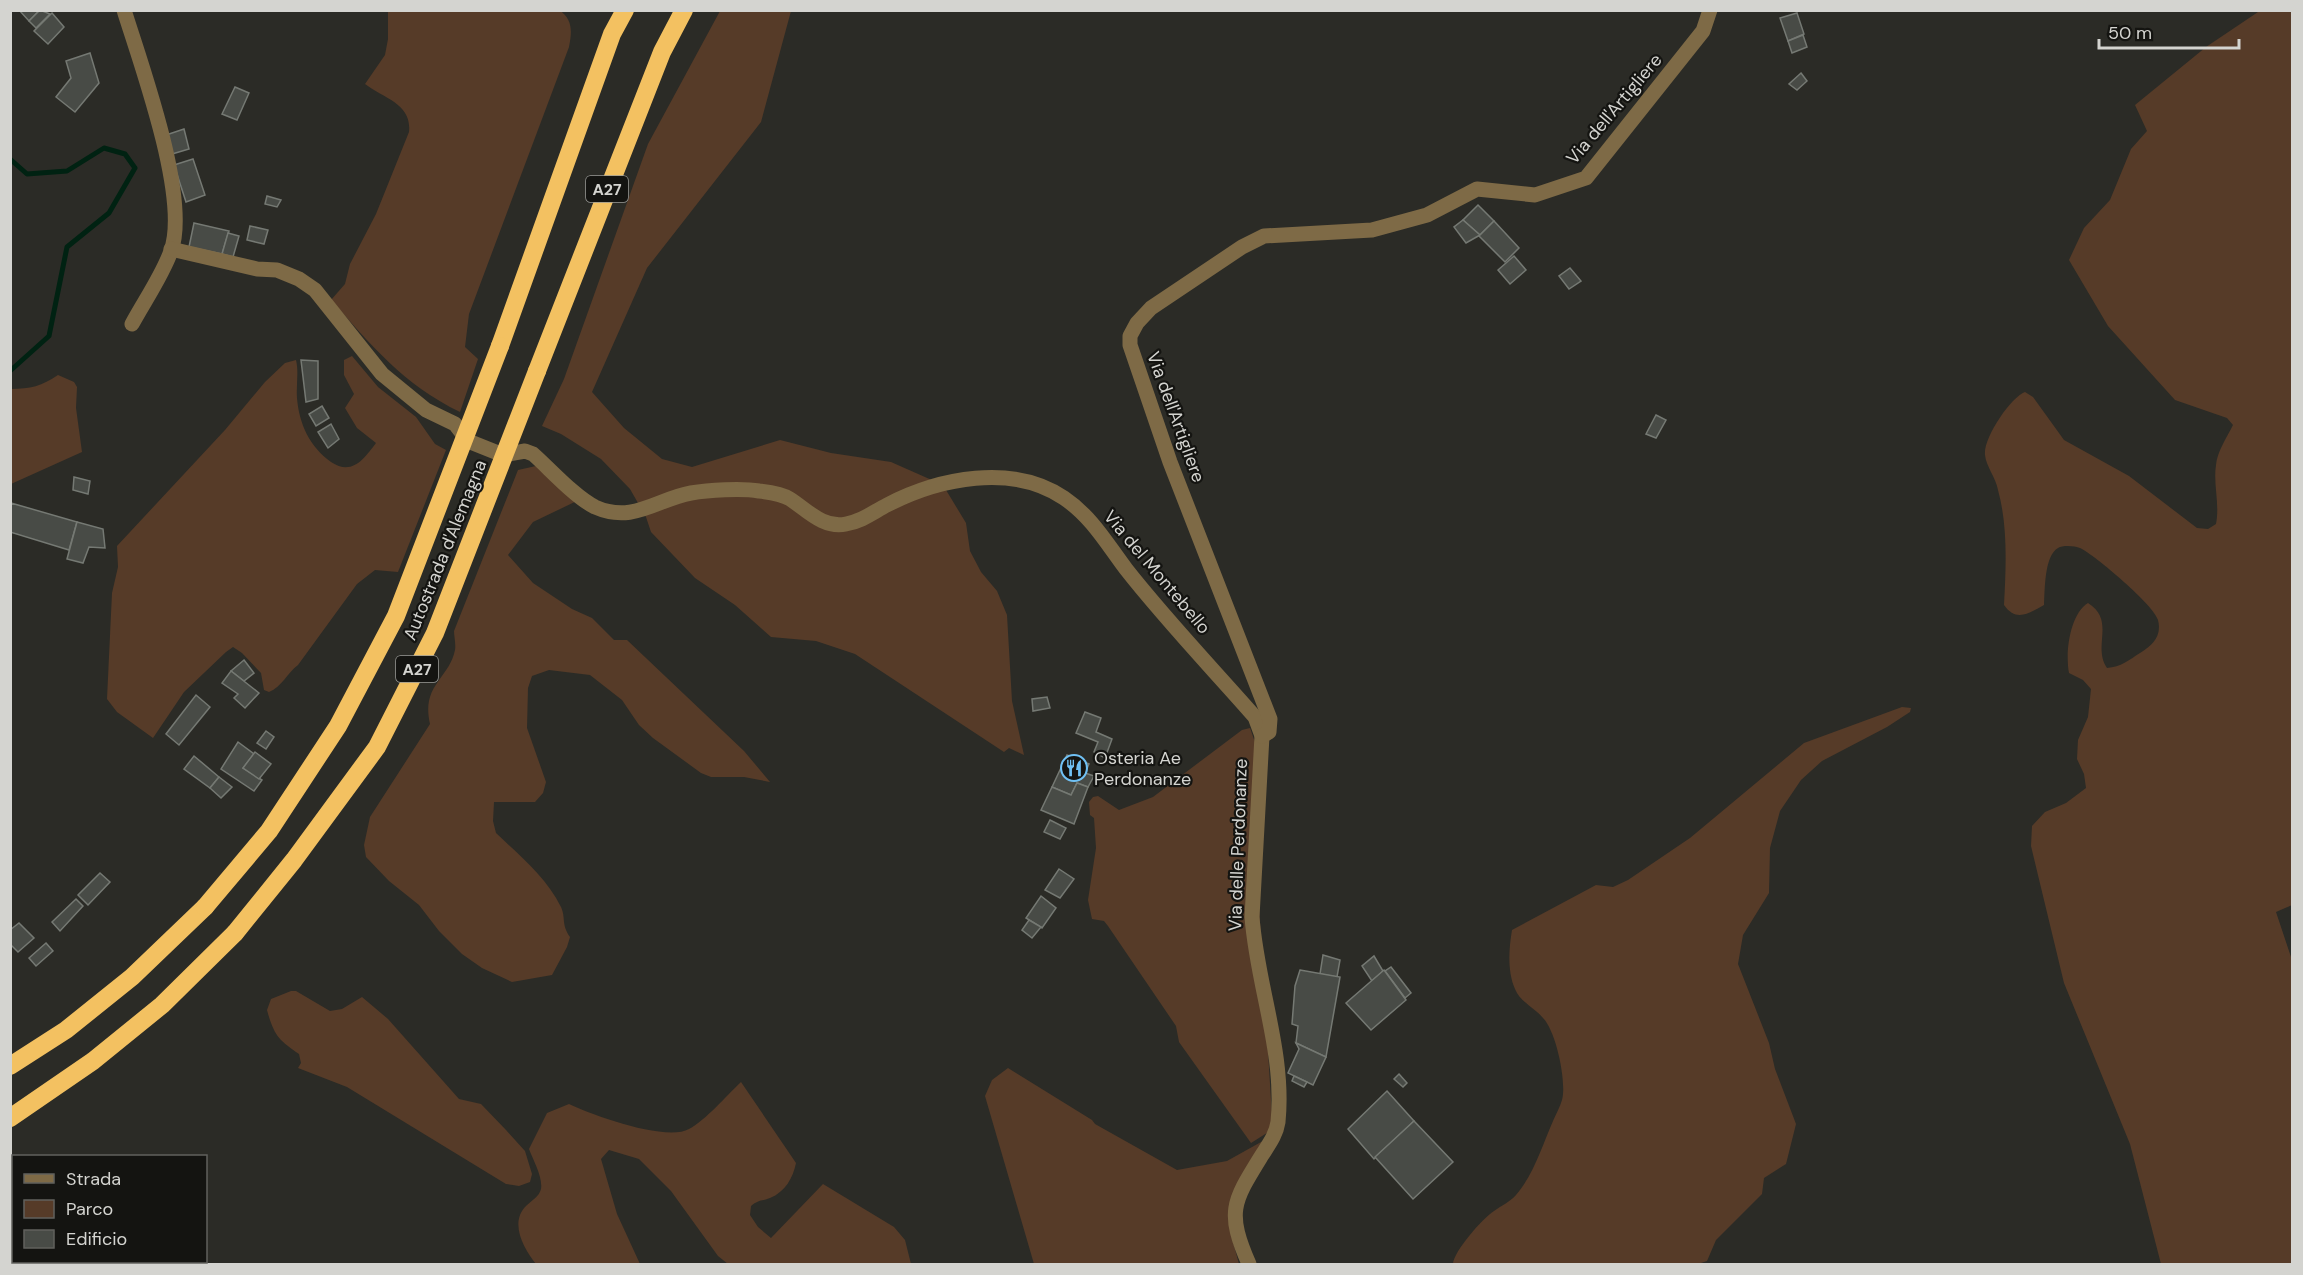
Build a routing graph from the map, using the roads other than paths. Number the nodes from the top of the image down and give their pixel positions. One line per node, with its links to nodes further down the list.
1 (124, 10): 5 (street)
2 (625, 10): 8 (highway, Autostrada d'Alemagna / A27, bridge)
3 (684, 10): 9 (highway, Autostrada d'Alemagna / A27, bridge)
4 (1710, 10): 7 (street, Via dell'Artigliere)
5 (171, 249): 6 (street); 7 (street, Via del Montebello)
6 (132, 324)
7 (1262, 736): 10 (street, Via delle Perdonanze)
8 (10, 1066)
9 (10, 1118)
10 (1249, 1264)

